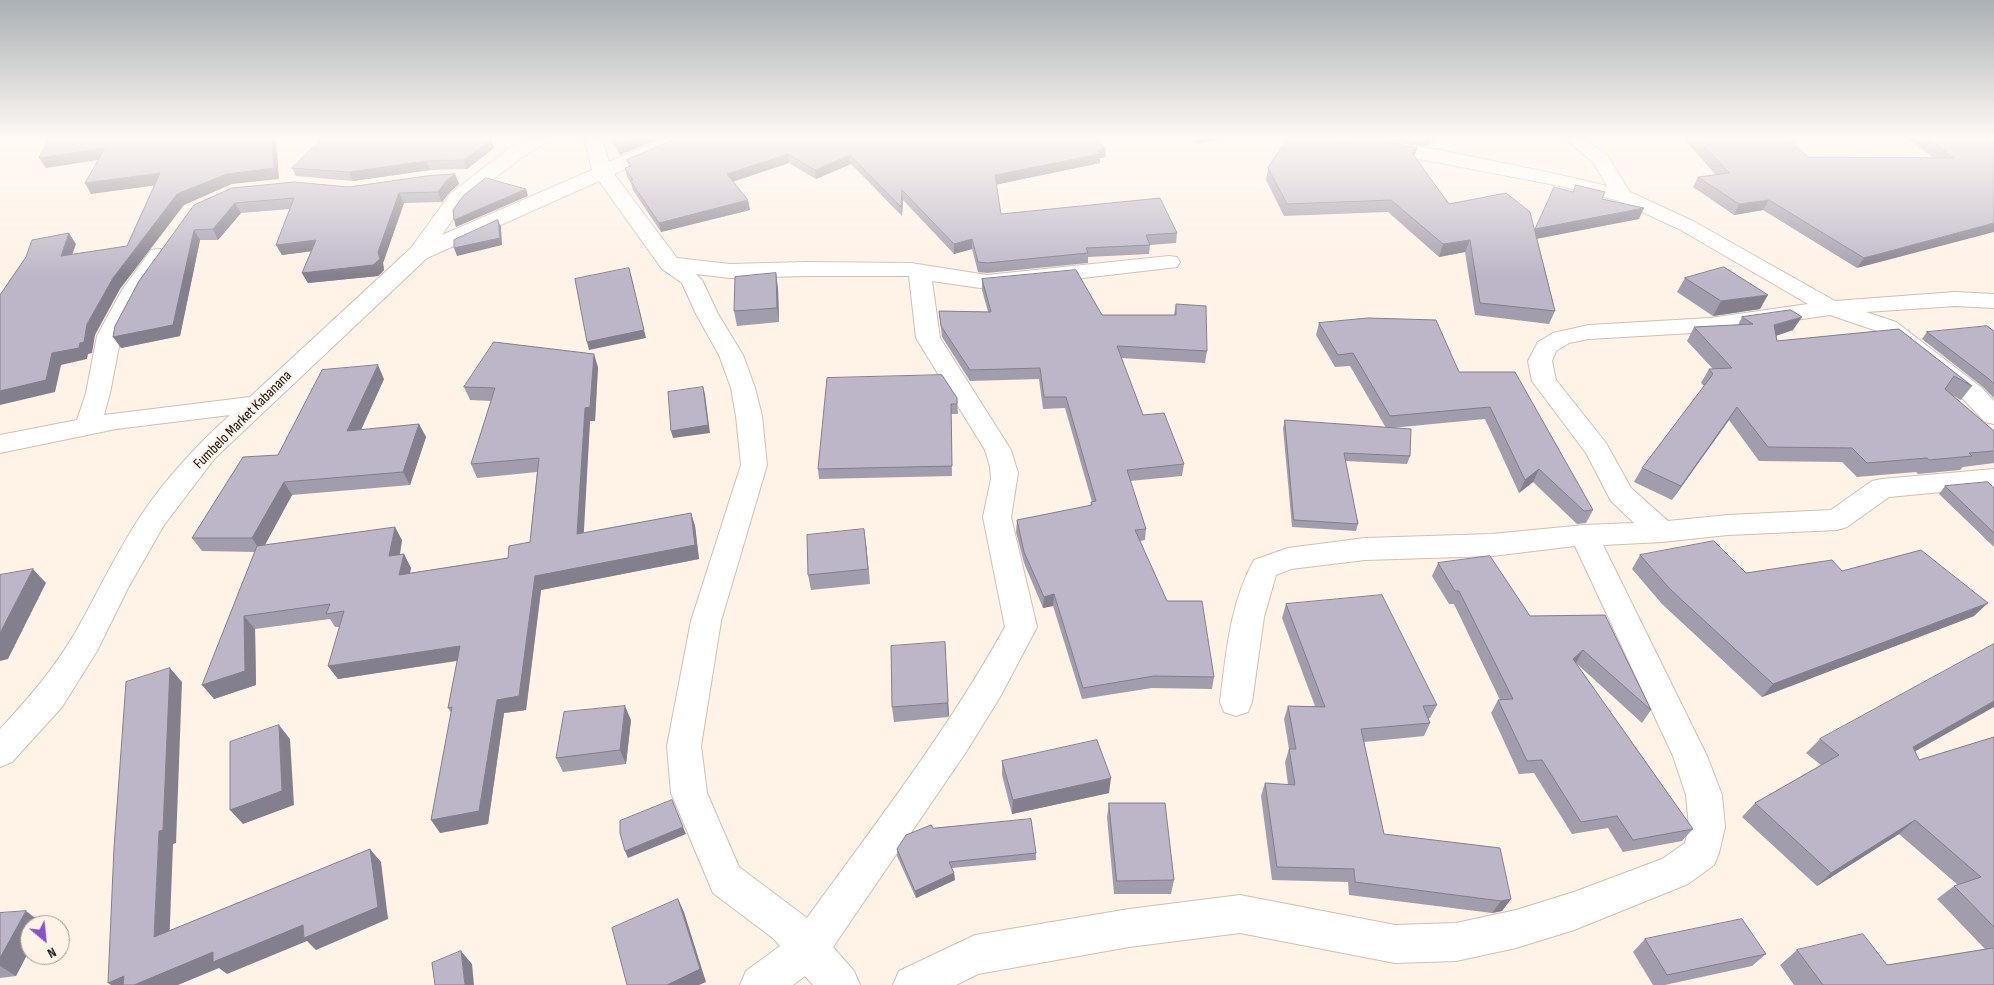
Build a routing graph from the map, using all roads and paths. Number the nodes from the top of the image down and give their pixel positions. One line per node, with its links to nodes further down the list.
1 (475, 184): 8 (street, Fumbelo Market Kabanana)
2 (575, 184): 8 (street)
3 (611, 184): 10 (street)
4 (1576, 184): 6 (street)
5 (1615, 184): 6 (street)
6 (1623, 196): 13 (street)
7 (171, 239): 16 (street)
8 (419, 253): 14 (street, Fumbelo Market Kabanana)
9 (1168, 262): 11 (street)
10 (670, 264): 11 (street); 23 (street)
11 (917, 272): 23 (street)
12 (1994, 301): 13 (street)
13 (1831, 308): 15 (street); 19 (street)
14 (257, 404): 16 (street); 22 (street, Fumbelo Market Kabanana)
15 (1994, 416)
16 (88, 426): 17 (street)
17 (0, 444)
18 (1994, 478): 19 (street)
19 (1662, 532): 20 (street)
20 (1584, 535): 21 (street); 26 (street)
21 (1236, 702)
22 (0, 752)
23 (808, 949): 24 (street); 25 (street)
24 (760, 985)
25 (840, 985)
26 (913, 985)

